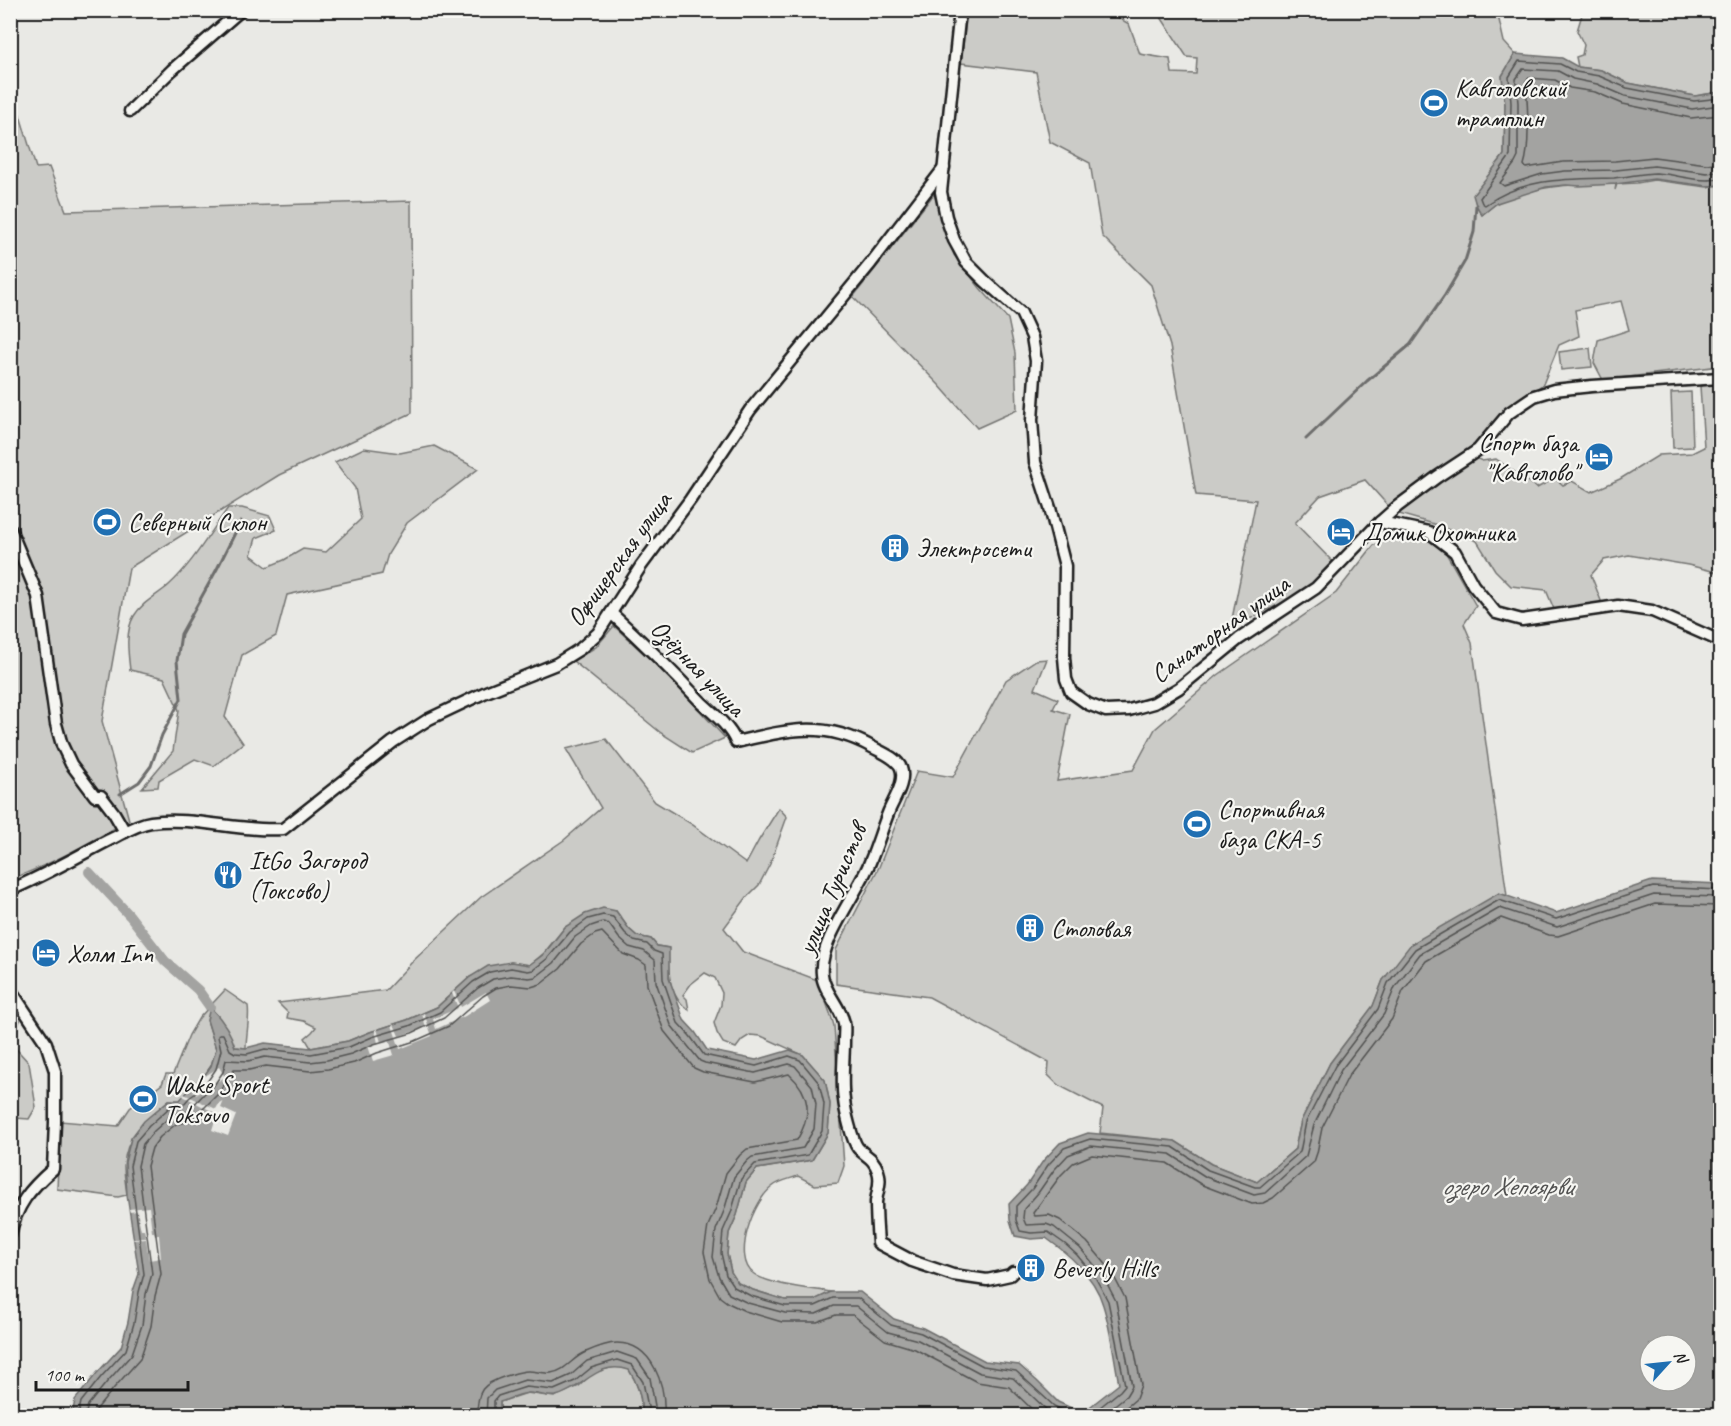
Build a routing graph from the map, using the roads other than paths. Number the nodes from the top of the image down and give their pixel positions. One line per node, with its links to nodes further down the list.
1 (241, 10): 3 (street)
2 (960, 10): 4 (street, Санаторная улица)
3 (130, 111)
4 (944, 168): 6 (street, Санаторная улица); 8 (street, Офицерская улица)
5 (1720, 378): 6 (street, Санаторная улица)
6 (1380, 522): 9 (street)
7 (10, 529): 11 (street)
8 (611, 613): 10 (street, Озёрная улица); 11 (street, Офицерская улица)
9 (1720, 641)
10 (893, 759): 15 (street, улица Туристов)
11 (121, 834): 12 (street, Офицерская улица)
12 (10, 890)
13 (10, 989): 14 (street)
14 (10, 1236)
15 (1013, 1272)

